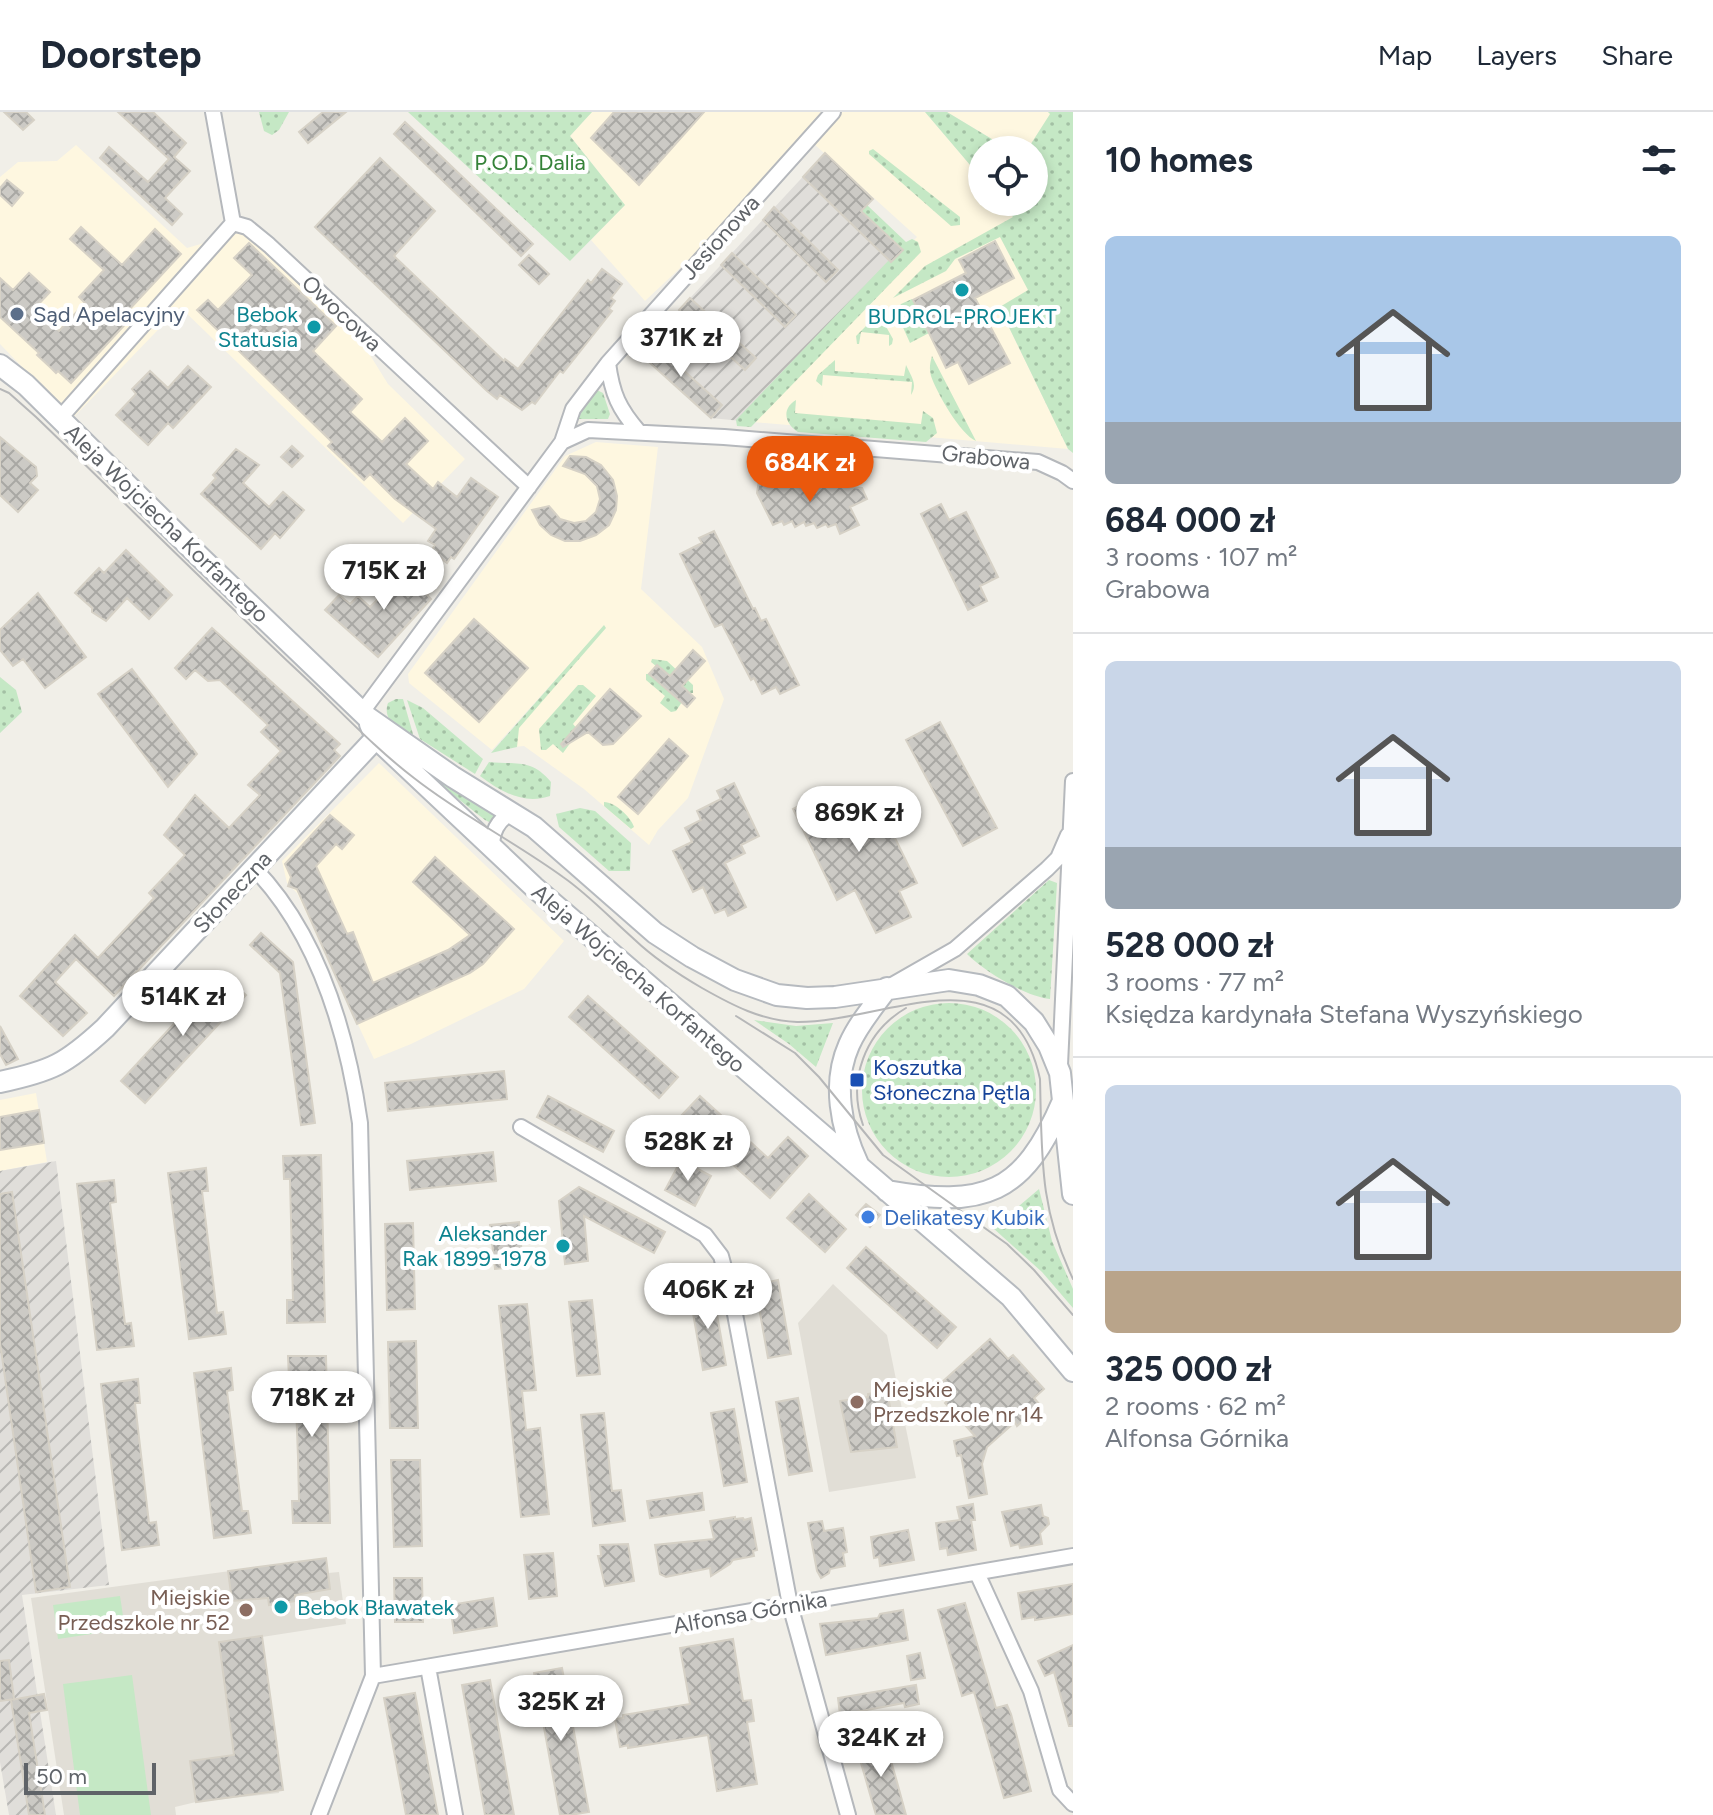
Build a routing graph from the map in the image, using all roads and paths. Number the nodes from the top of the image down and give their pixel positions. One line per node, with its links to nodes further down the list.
1 (213, 112): 3 (street)
2 (833, 112): 4 (street, Jesionowa)
3 (233, 223): 6 (street); 10 (street, Owocowa)
4 (608, 363): 7 (street); 8 (street, Jesionowa)
5 (0, 365): 6 (main road, Aleja Wojciecha Korfantego)
6 (60, 418): 11 (main road, Aleja Wojciecha Korfantego)
7 (639, 432): 8 (street, Grabowa); 9 (street, Grabowa)
8 (562, 442): 10 (street, Jesionowa)
9 (1073, 481)
10 (529, 487): 11 (street, Jesionowa)
11 (365, 714): 12 (main road, Aleja Wojciecha Korfantego); 13 (main road, Aleja Wojciecha Korfantego)
12 (376, 738): 13 (main road); 17 (main road, Aleja Wojciecha Korfantego); 18 (main road, Słoneczna)
13 (429, 761): 15 (main road, Aleja Wojciecha Korfantego)
14 (1073, 781): 16 (street, Aleja Wojciecha Korfantego)
15 (512, 812): 17 (street); 21 (main road, Aleja Wojciecha Korfantego)
16 (1070, 831): 19 (street, Aleja Wojciecha Korfantego); 20 (street, Aleja Wojciecha Korfantego)
17 (491, 849): 26 (main road, Aleja Wojciecha Korfantego)
18 (254, 868): 23 (main road, Słoneczna); 34 (street)
19 (1047, 869): 20 (street); 21 (street, Aleja Wojciecha Korfantego)
20 (1070, 881): 22 (street, Aleja Wojciecha Korfantego)
21 (887, 988): 22 (main road); 26 (main road)
22 (1060, 1073): 24 (main road)
23 (0, 1082)
24 (1063, 1099): 27 (main road); 28 (main road)
25 (521, 1127): 32 (street)
26 (861, 1169): 27 (main road)
27 (887, 1191): 29 (main road)
28 (1073, 1194)
29 (1073, 1371)
30 (1073, 1556): 31 (street, Alfonsa Górnika)
31 (977, 1573): 32 (street, Alfonsa Górnika); 35 (street)
32 (790, 1605): 33 (street, Alfonsa Górnika); 38 (street)
33 (428, 1667): 34 (street, Alfonsa Górnika); 37 (street)
34 (373, 1676): 36 (street)
35 (1073, 1804)
36 (319, 1815)
37 (455, 1815)
38 (848, 1815)

